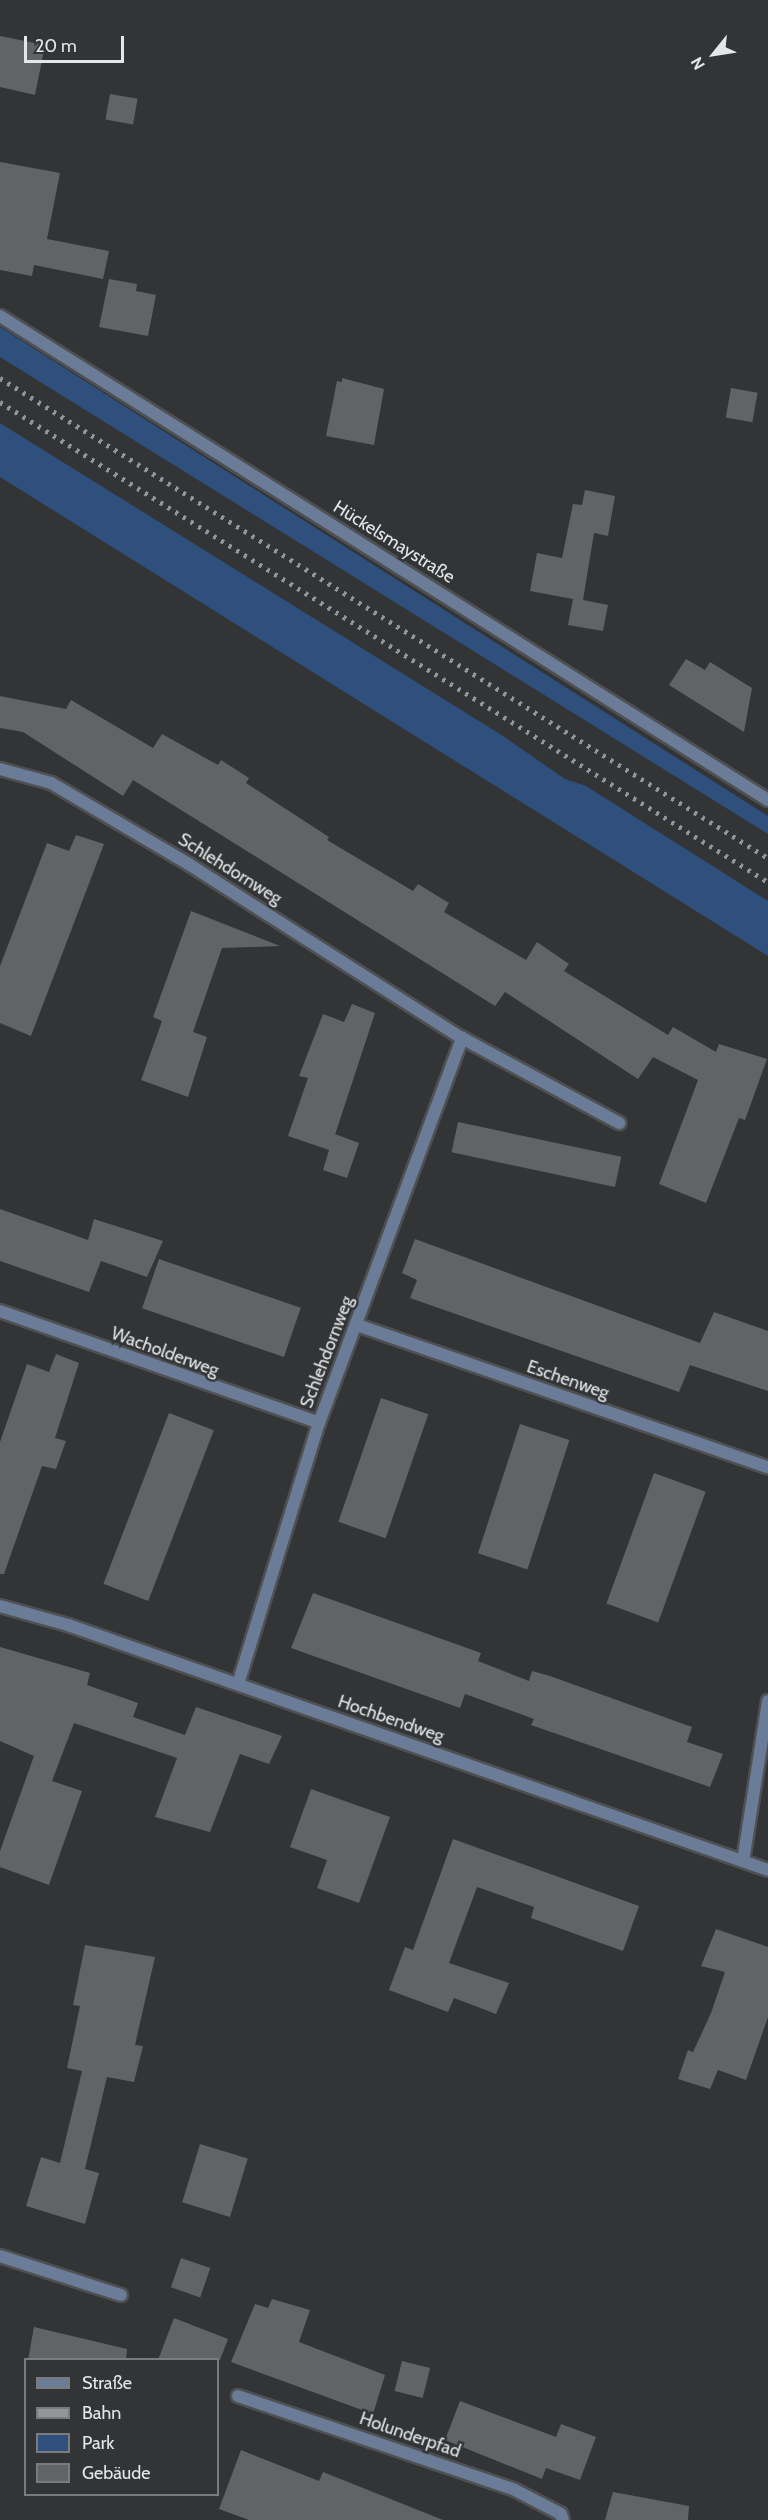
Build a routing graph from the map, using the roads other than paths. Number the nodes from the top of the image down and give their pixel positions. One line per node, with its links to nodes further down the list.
1 (0, 315): 3 (street, Hückelsmaystraße)
2 (0, 769): 4 (street, Schlehdornweg)
3 (768, 800)
4 (462, 1038): 5 (street, Schlehdornweg); 7 (street, Schlehdornweg)
5 (619, 1123)
6 (0, 1311): 8 (street, Wacholderweg)
7 (357, 1325): 8 (street, Schlehdornweg); 9 (street, Eschenweg)
8 (319, 1423): 11 (street, Schlehdornweg)
9 (768, 1467)
10 (0, 1606): 11 (street, Hochbendweg)
11 (238, 1684): 13 (street, Hochbendweg)
12 (768, 1701): 13 (street)
13 (743, 1861): 14 (street, Hochbendweg)
14 (768, 1870)
15 (0, 2256): 16 (street)
16 (121, 2295)
17 (238, 2396): 18 (street, Holunderpfad)
18 (564, 2520)

